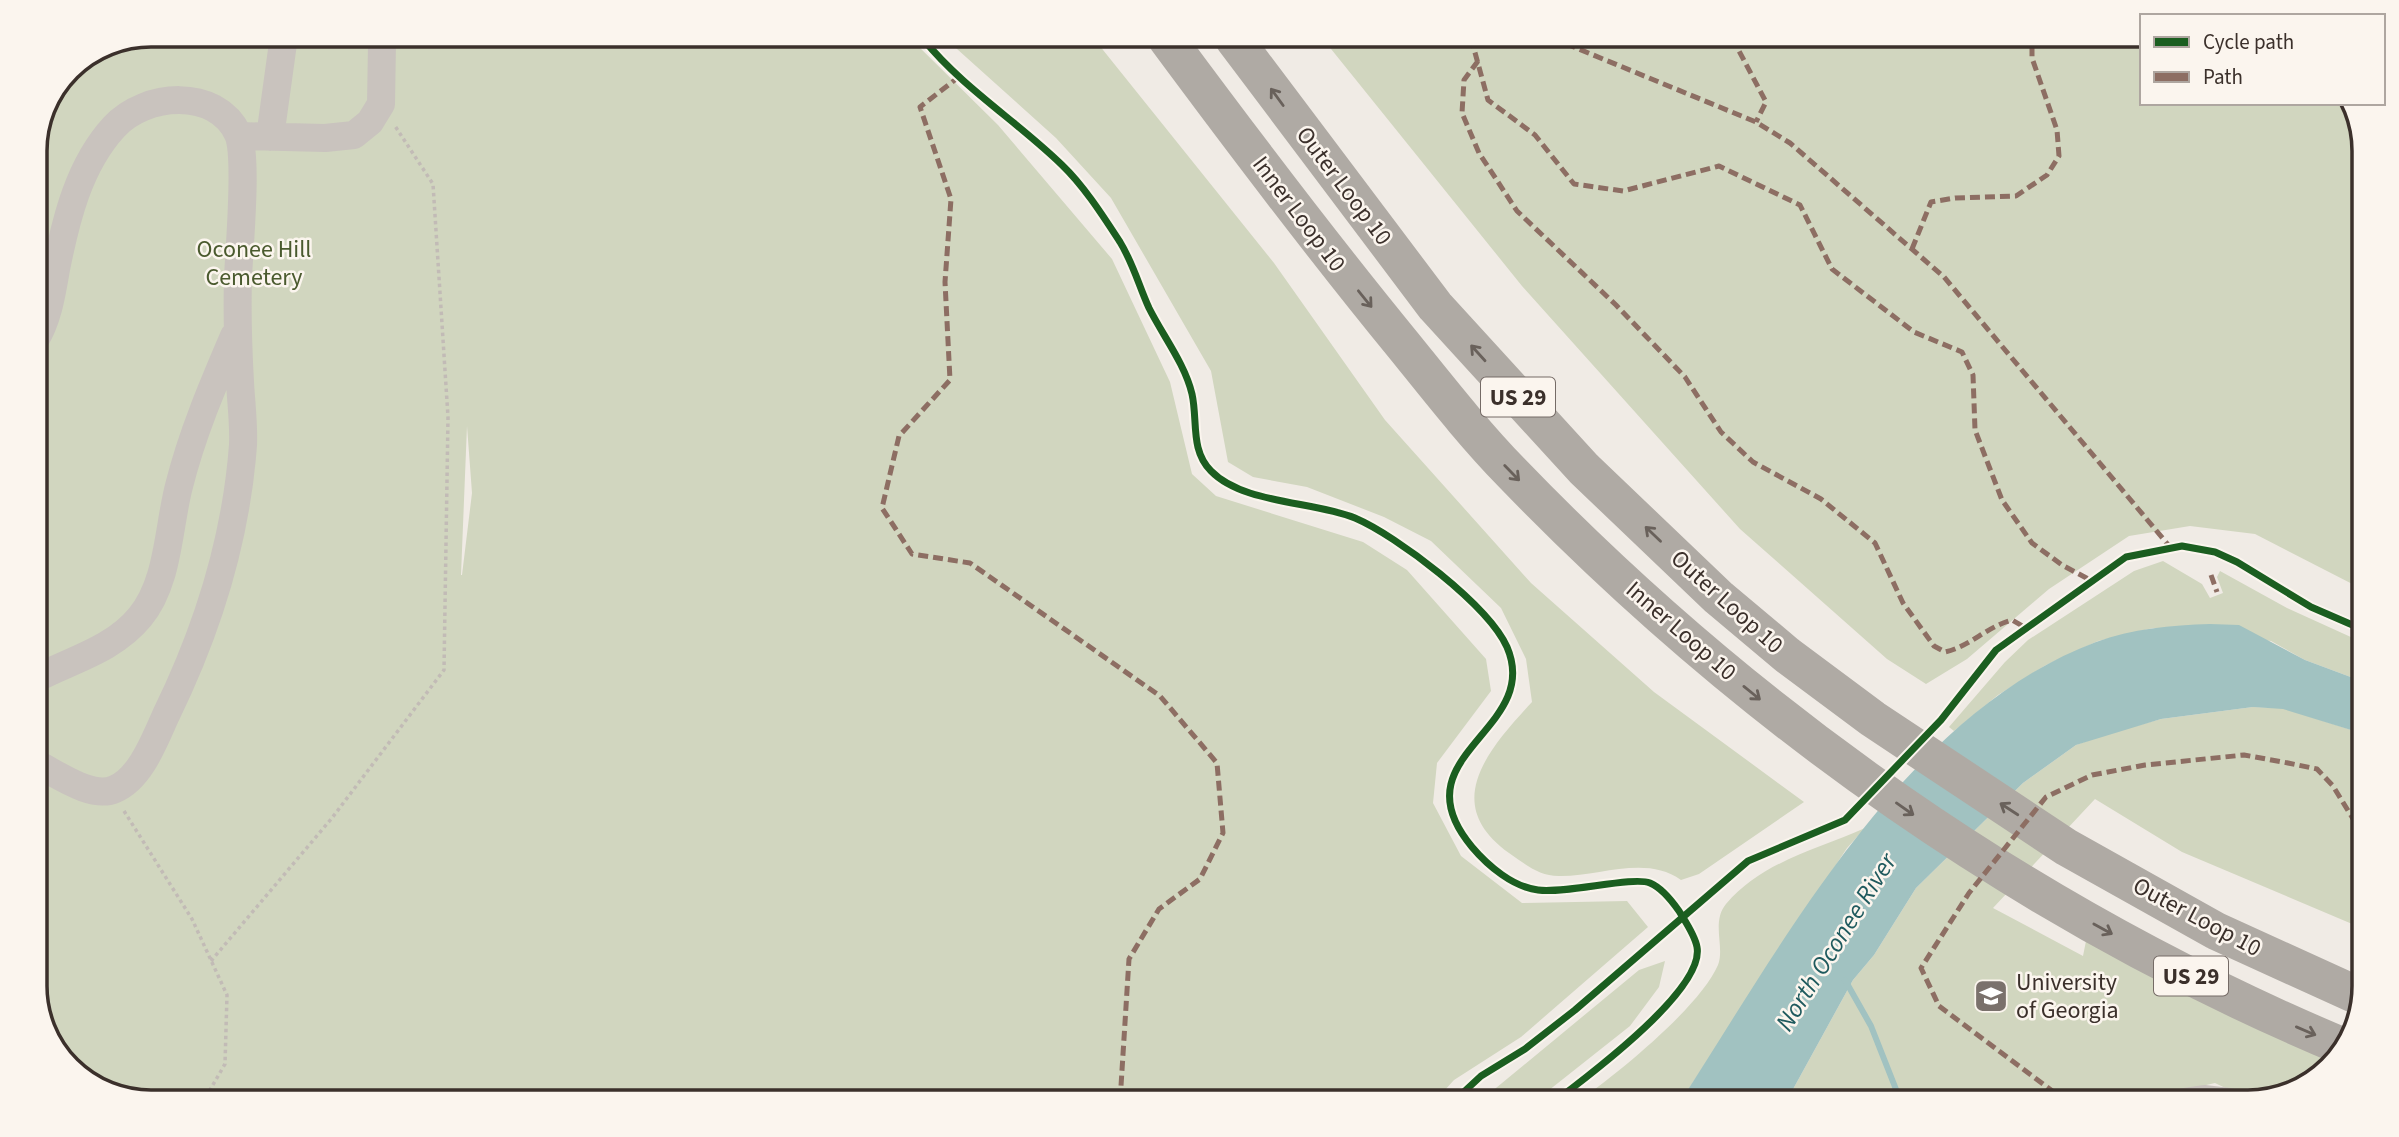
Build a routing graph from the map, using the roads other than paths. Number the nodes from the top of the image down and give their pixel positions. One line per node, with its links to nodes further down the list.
1 (282, 47): 6 (lane)
2 (382, 47): 6 (lane)
3 (1173, 47): 12 (highway, Inner Loop 10 / US 29, one-way to 12)
4 (1240, 47): 11 (highway, Outer Loop 10 / US 29, one-way to 4)
5 (239, 136): 6 (lane); 7 (lane); 8 (lane)
6 (270, 137)
7 (47, 307)
8 (237, 330): 9 (lane); 10 (lane)
9 (47, 673)
10 (47, 769)
11 (2351, 993)
12 (2335, 1043)

